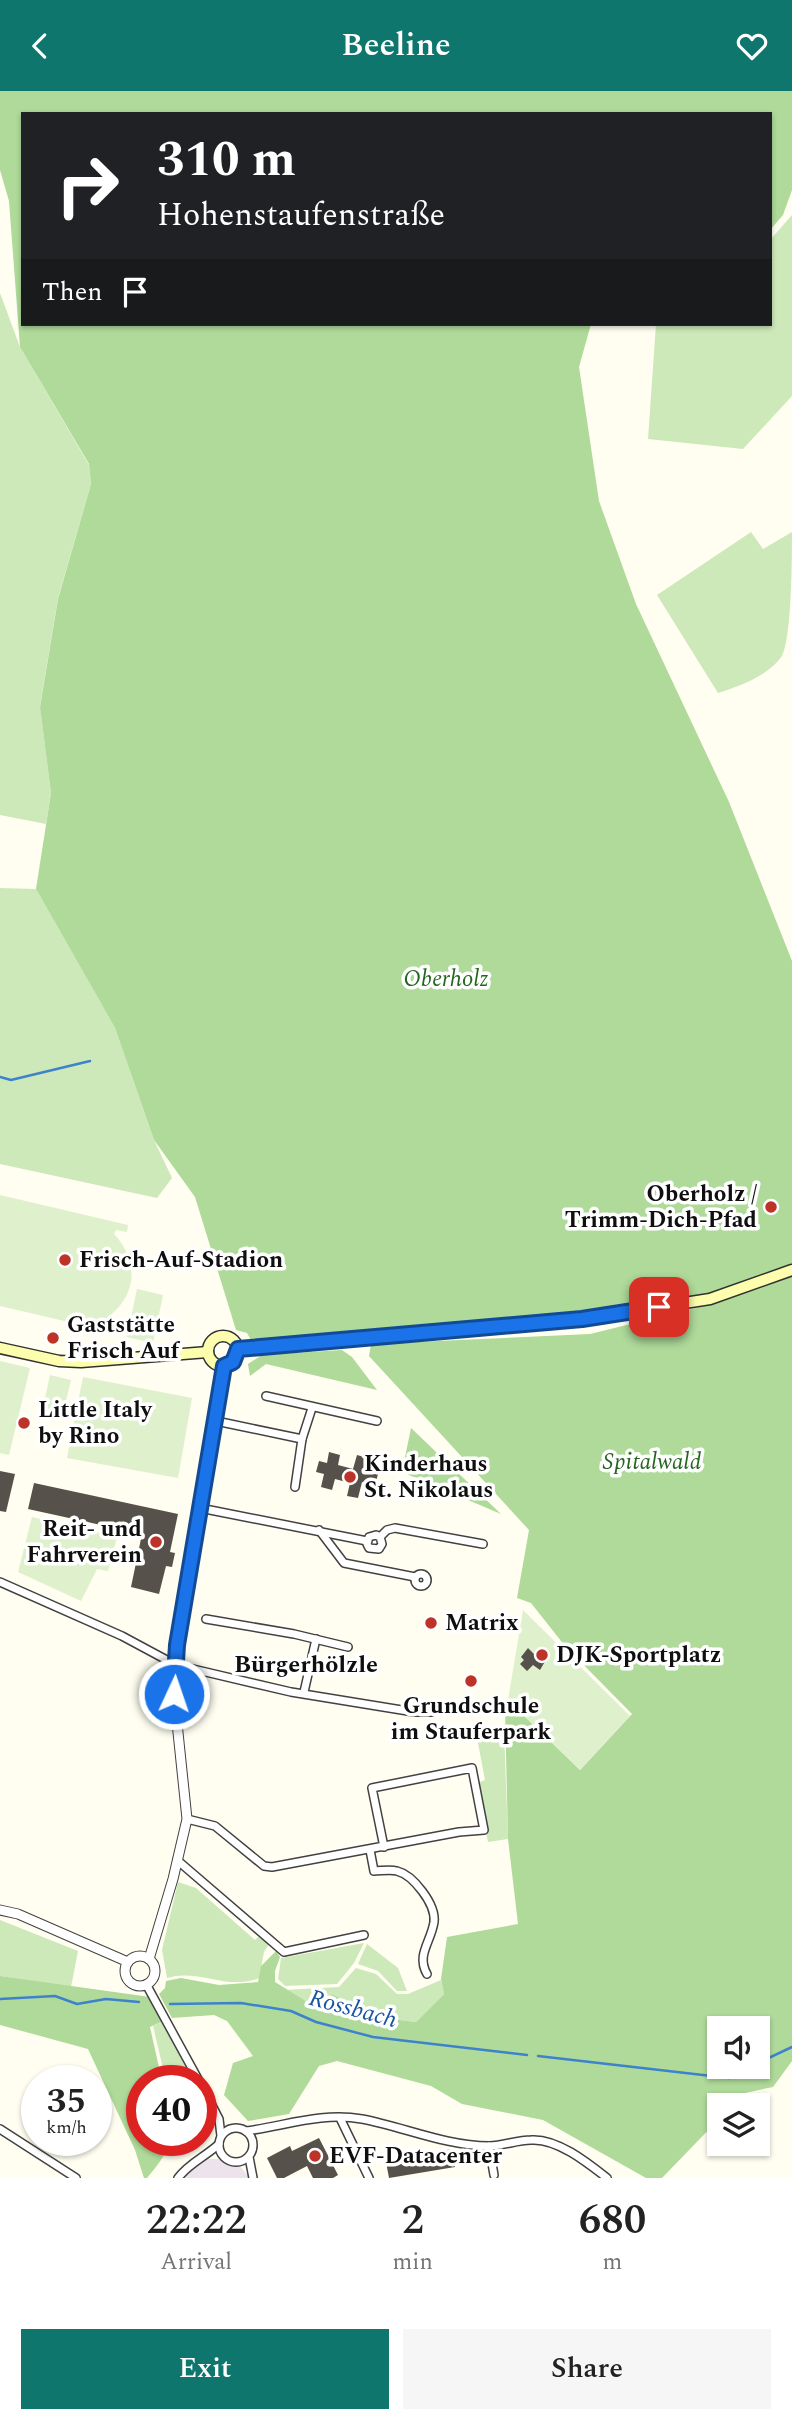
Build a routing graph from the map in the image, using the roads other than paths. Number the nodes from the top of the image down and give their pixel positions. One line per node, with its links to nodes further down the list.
1 (792, 1271): 3 (main road)
2 (0, 1348): 4 (main road)
3 (238, 1349): 4 (main road); 5 (main road)
4 (208, 1352): 5 (main road)
5 (224, 1366): 9 (street)
6 (266, 1396): 7 (street)
7 (312, 1408): 8 (street); 10 (street)
8 (377, 1421)
9 (216, 1422): 10 (street); 12 (street)
10 (302, 1439): 11 (street)
11 (295, 1487)
12 (200, 1508): 13 (street); 22 (street)
13 (318, 1529): 15 (street); 17 (street)
14 (380, 1537): 15 (street); 15 (street); 16 (street)
15 (367, 1541)
16 (483, 1544)
17 (415, 1577)
18 (0, 1581): 22 (street)
19 (206, 1619): 20 (street)
20 (316, 1639): 21 (street); 23 (street)
21 (348, 1647)
22 (176, 1665): 23 (street); 25 (street)
23 (304, 1692): 24 (street)
24 (432, 1712)
25 (187, 1819): 27 (street); 28 (street)
26 (384, 1847): 26 (street); 27 (street)
27 (370, 1850): 33 (street)
28 (177, 1860): 30 (street); 31 (street)
29 (0, 1910): 32 (street)
30 (364, 1935)
31 (149, 1959): 32 (street); 34 (street)
32 (128, 1962): 34 (street)
33 (427, 1974)
34 (146, 1985): 35 (street)
35 (191, 2065)
36 (217, 2115): 38 (street)
37 (340, 2118): 41 (street); 46 (street); 55 (street)
38 (219, 2119): 40 (street); 43 (street)
39 (0, 2129): 53 (street)
40 (232, 2129): 42 (street); 43 (street)
41 (264, 2129): 42 (street); 44 (street)
42 (246, 2131): 44 (street)
43 (220, 2141): 45 (street); 48 (street)
44 (253, 2143): 49 (street)
45 (217, 2144)
46 (489, 2146): 52 (street); 56 (street)
47 (206, 2156): 48 (street); 54 (street)
48 (223, 2157): 50 (street)
49 (249, 2157): 50 (street); 51 (street)
50 (236, 2163): 51 (street)
51 (251, 2175)
52 (494, 2175)
53 (76, 2178)
54 (177, 2178)
55 (369, 2178)
56 (607, 2178)

